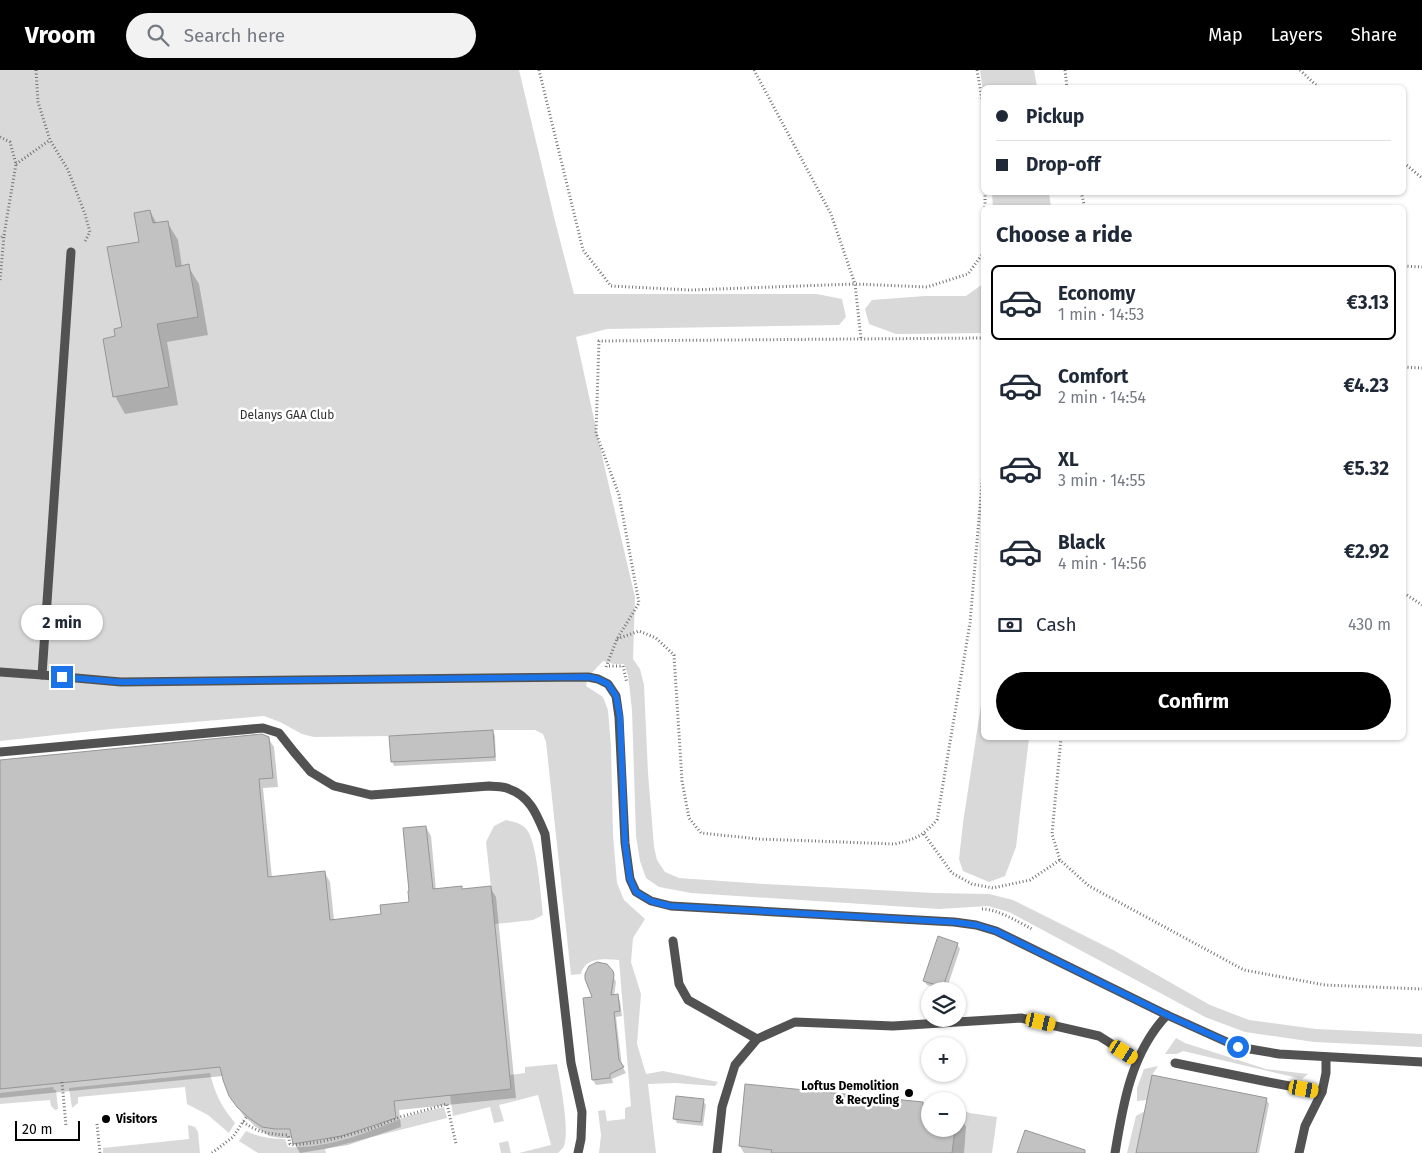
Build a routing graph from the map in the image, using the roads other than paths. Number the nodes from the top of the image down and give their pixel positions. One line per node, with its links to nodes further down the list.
1 (72, 252): 3 (lane)
2 (0, 672): 3 (lane)
3 (42, 675): 6 (lane)
4 (0, 752): 13 (lane)
5 (673, 941): 7 (lane)
6 (1167, 1015): 8 (lane); 9 (lane)
7 (757, 1039): 9 (lane); 14 (lane)
8 (1326, 1057): 10 (lane); 12 (lane)
9 (1137, 1060): 15 (lane)
10 (1422, 1062)
11 (1176, 1063): 12 (lane)
12 (1322, 1092): 16 (lane)
13 (578, 1153)
14 (717, 1153)
15 (1114, 1153)
16 (1299, 1153)

